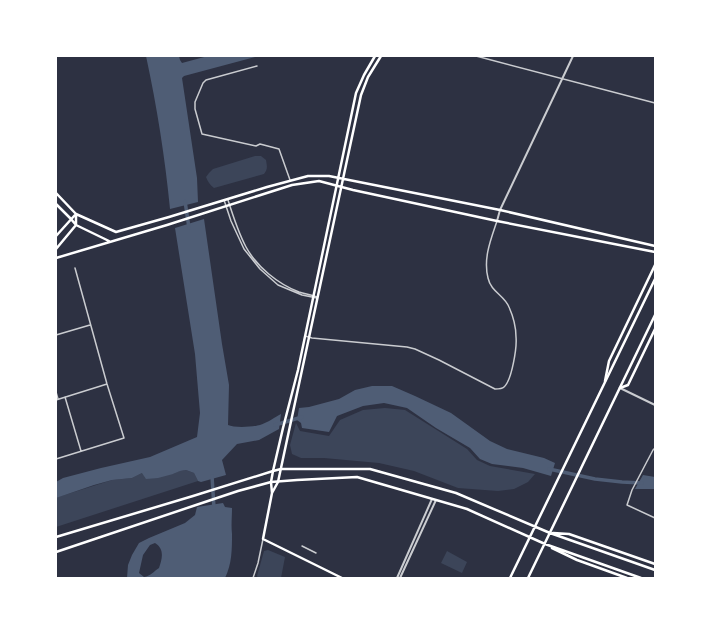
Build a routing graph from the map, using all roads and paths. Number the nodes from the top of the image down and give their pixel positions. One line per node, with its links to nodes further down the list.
1 (375, 56): 8 (main road)
2 (381, 56): 9 (main road)
3 (476, 56): 6 (street)
4 (573, 56): 6 (street)
5 (257, 66): 10 (street)
6 (562, 79): 7 (street); 17 (street)
7 (655, 103)
8 (338, 178): 9 (main road); 10 (main road); 11 (main road)
9 (343, 179): 12 (main road); 17 (main road)
10 (290, 180): 14 (main road)
11 (336, 186): 12 (main road); 16 (main road); 31 (main road)
12 (341, 187): 20 (main road); 32 (main road)
13 (56, 193): 18 (main road)
14 (226, 199): 16 (street); 18 (main road)
15 (56, 204): 19 (main road)
16 (228, 205): 23 (main road); 31 (street)
17 (500, 210): 20 (street); 24 (main road)
18 (76, 214): 19 (main road); 21 (main road)
19 (70, 219): 21 (main road); 22 (main road)
20 (496, 221): 26 (main road); 38 (street)
21 (76, 226): 23 (main road); 25 (main road)
22 (56, 236)
23 (110, 241): 27 (main road)
24 (655, 246)
25 (56, 249)
26 (655, 252)
27 (56, 258)
28 (655, 265): 40 (main road)
29 (75, 268): 34 (street)
30 (655, 279): 40 (main road)
31 (313, 297): 32 (street); 37 (main road)
32 (317, 298): 38 (main road)
33 (655, 315): 41 (main road)
34 (90, 324): 36 (street); 39 (street)
35 (655, 329): 41 (main road)
36 (56, 335)
37 (305, 336): 38 (street); 50 (main road)
38 (309, 337): 49 (main road)
39 (107, 384): 43 (street); 47 (street)
40 (604, 384): 57 (main road)
41 (620, 388): 45 (street); 58 (main road)
42 (56, 392): 44 (street)
43 (65, 397): 44 (street); 47 (street)
44 (57, 400)
45 (655, 404)
46 (655, 448): 56 (street)
47 (81, 451): 48 (street)
48 (56, 459)
49 (281, 469): 50 (main road); 52 (main road); 57 (main road)
50 (273, 471): 51 (main road); 59 (main road)
51 (271, 482): 52 (main road); 53 (main road); 64 (main road)
52 (278, 482): 53 (main road); 54 (main road)
53 (272, 494): 61 (main road)
54 (432, 499): 55 (main road); 70 (street)
55 (436, 500): 60 (main road); 70 (street)
56 (655, 518)
57 (535, 526): 58 (main road); 60 (main road)
58 (550, 533): 62 (main road); 66 (main road); 67 (main road)
59 (56, 538)
60 (529, 538): 62 (main road); 71 (main road)
61 (263, 539): 68 (street); 69 (main road)
62 (545, 544): 72 (main road); 73 (main road); 74 (main road)
63 (302, 546): 65 (street)
64 (56, 552)
65 (316, 553)
66 (655, 564)
67 (655, 570)
68 (253, 578)
69 (342, 578)
70 (398, 578)
71 (510, 578)
72 (528, 578)
73 (627, 578)
74 (641, 578)

